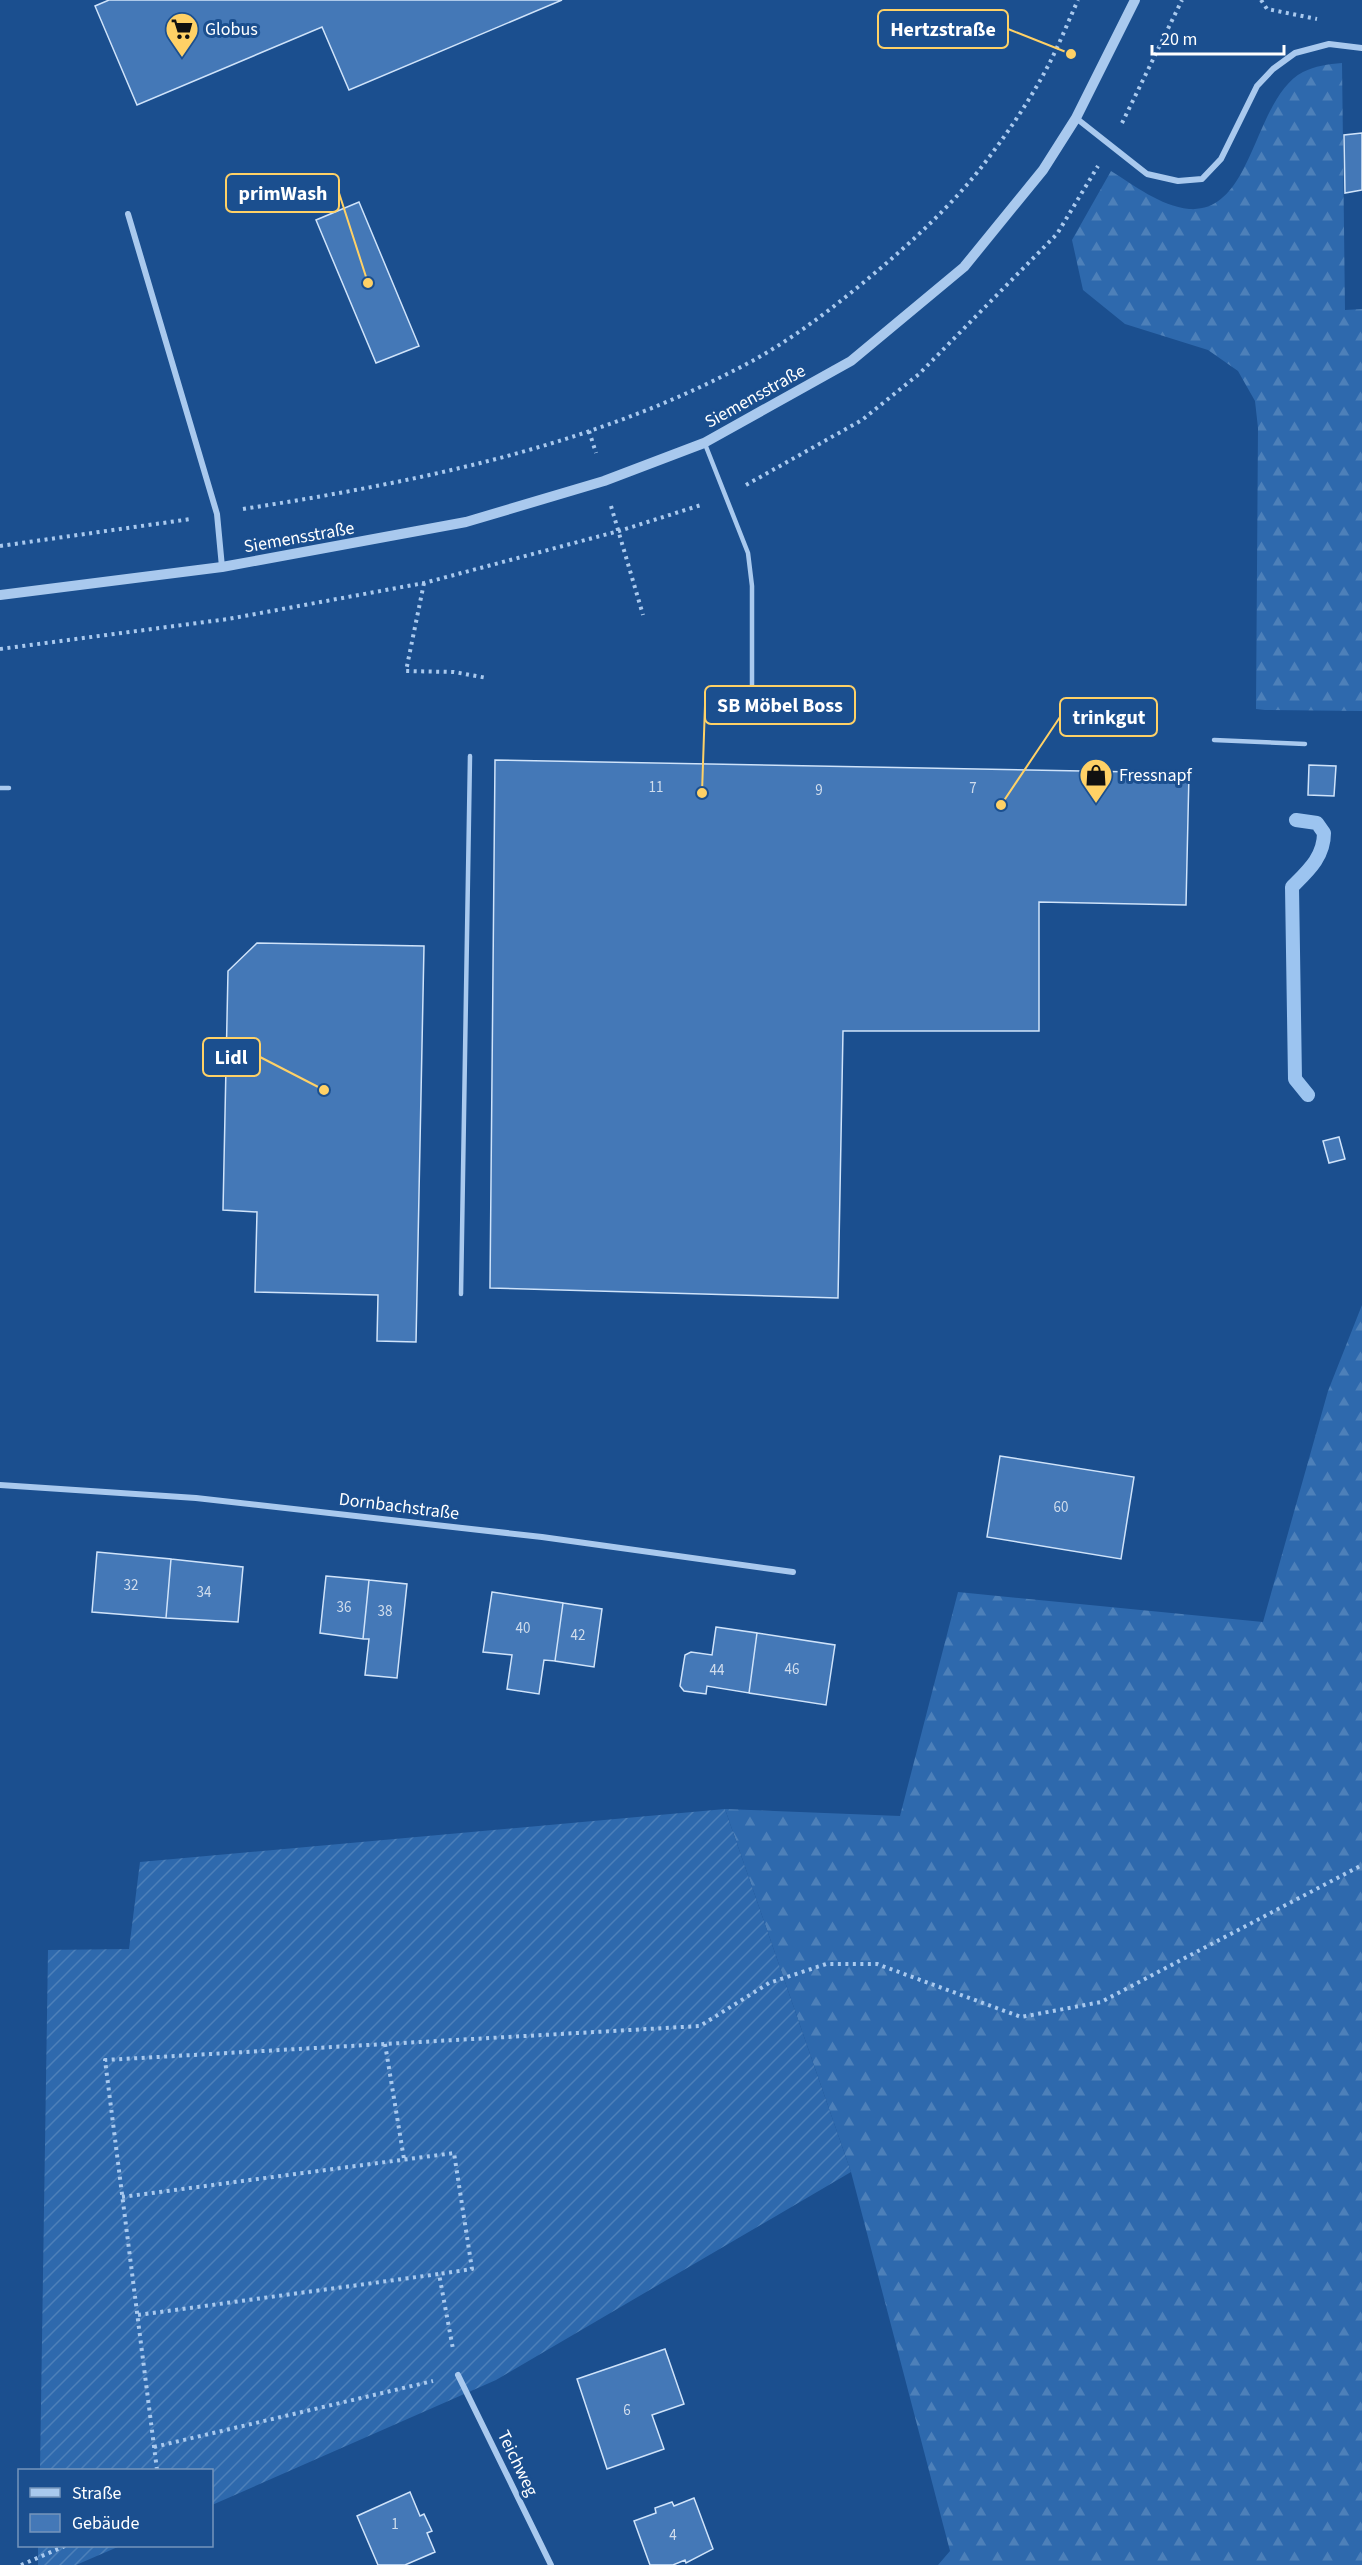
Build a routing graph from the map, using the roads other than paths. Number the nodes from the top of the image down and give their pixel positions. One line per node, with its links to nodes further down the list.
1 (1135, 0): 3 (street, Siemensstraße)
2 (1362, 48): 3 (street)
3 (1076, 118): 5 (street, Siemensstraße)
4 (128, 214): 6 (street, Siemensstraße)
5 (704, 443): 6 (street, Siemensstraße); 8 (lane)
6 (222, 567): 7 (street, Siemensstraße)
7 (0, 595)
8 (752, 703)
9 (1214, 740): 10 (lane)
10 (1305, 744)
11 (470, 756): 14 (lane)
12 (0, 788): 13 (lane)
13 (9, 788)
14 (461, 1294)
15 (0, 1485): 16 (street, Dornbachstraße)
16 (793, 1572)
17 (458, 2375): 18 (street, Teichweg)
18 (551, 2565)

